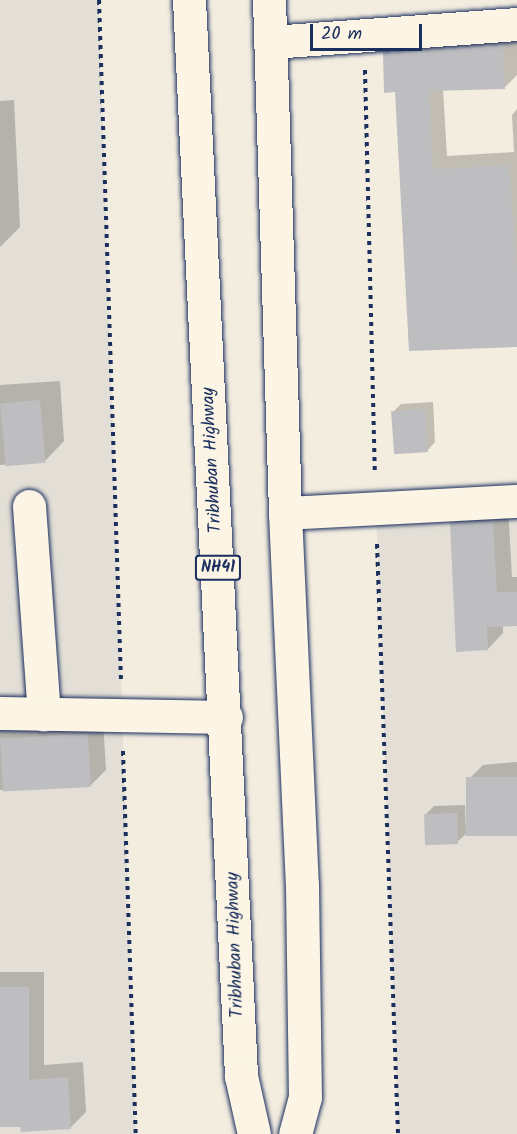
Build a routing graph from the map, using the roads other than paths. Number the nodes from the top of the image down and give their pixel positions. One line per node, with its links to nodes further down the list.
1 (189, 0): 10 (main road, Tribhuban Highway / NH41)
2 (269, 0): 4 (main road)
3 (517, 24): 4 (main road)
4 (272, 42): 7 (main road)
5 (517, 501): 7 (main road)
6 (29, 506): 9 (main road)
7 (285, 513): 12 (main road)
8 (0, 713): 9 (main road)
9 (44, 714): 10 (main road)
10 (226, 717): 11 (main road, Tribhuban Highway / NH41)
11 (254, 1134)
12 (295, 1134)

